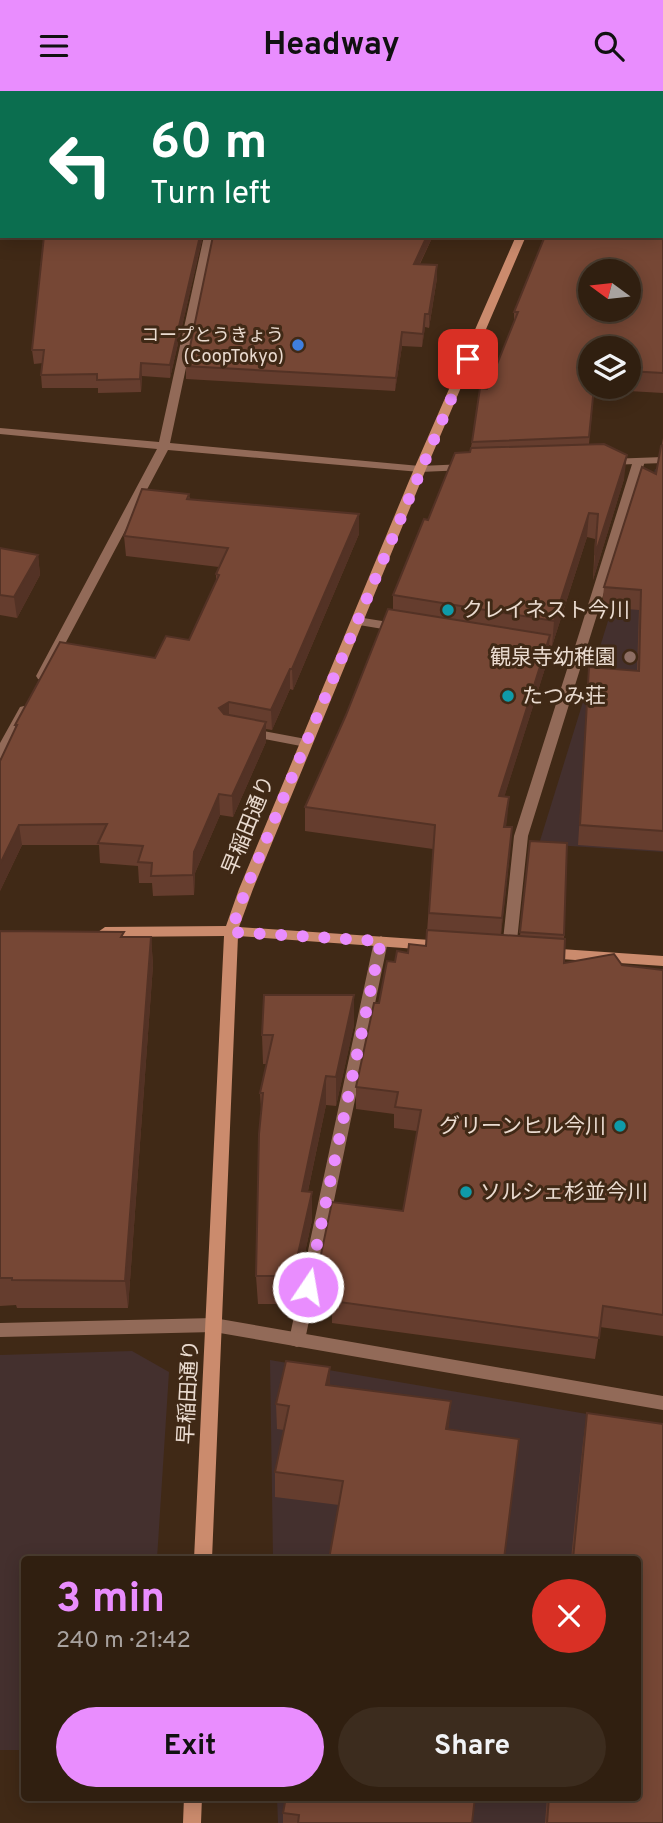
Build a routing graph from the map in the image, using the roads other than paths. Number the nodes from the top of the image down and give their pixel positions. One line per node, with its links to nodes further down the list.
1 (209, 238): 4 (street)
2 (521, 238): 9 (main road, 早稲田通り)
3 (0, 431): 4 (street)
4 (164, 446): 9 (street); 14 (street)
5 (663, 460): 6 (street)
6 (639, 461): 7 (street); 13 (street)
7 (598, 463)
8 (475, 467): 9 (street)
9 (420, 469): 10 (main road, 早稲田通り)
10 (357, 621): 11 (street); 17 (main road, 早稲田通り)
11 (412, 630)
12 (521, 648): 13 (street)
13 (576, 657): 23 (street)
14 (38, 684)
15 (32, 695): 18 (street)
16 (229, 729): 17 (street)
17 (306, 743): 20 (main road, 早稲田通り)
18 (0, 755)
19 (94, 932): 20 (main road)
20 (231, 932): 21 (main road); 25 (main road, 早稲田通り)
21 (381, 941): 22 (main road); 27 (street)
22 (458, 947)
23 (515, 951): 24 (main road)
24 (663, 961)
25 (214, 1325): 26 (street); 27 (street); 29 (main road, 早稲田通り)
26 (0, 1330)
27 (297, 1340): 28 (street)
28 (663, 1403)
29 (203, 1556)
30 (193, 1801): 31 (main road)
31 (192, 1823)

